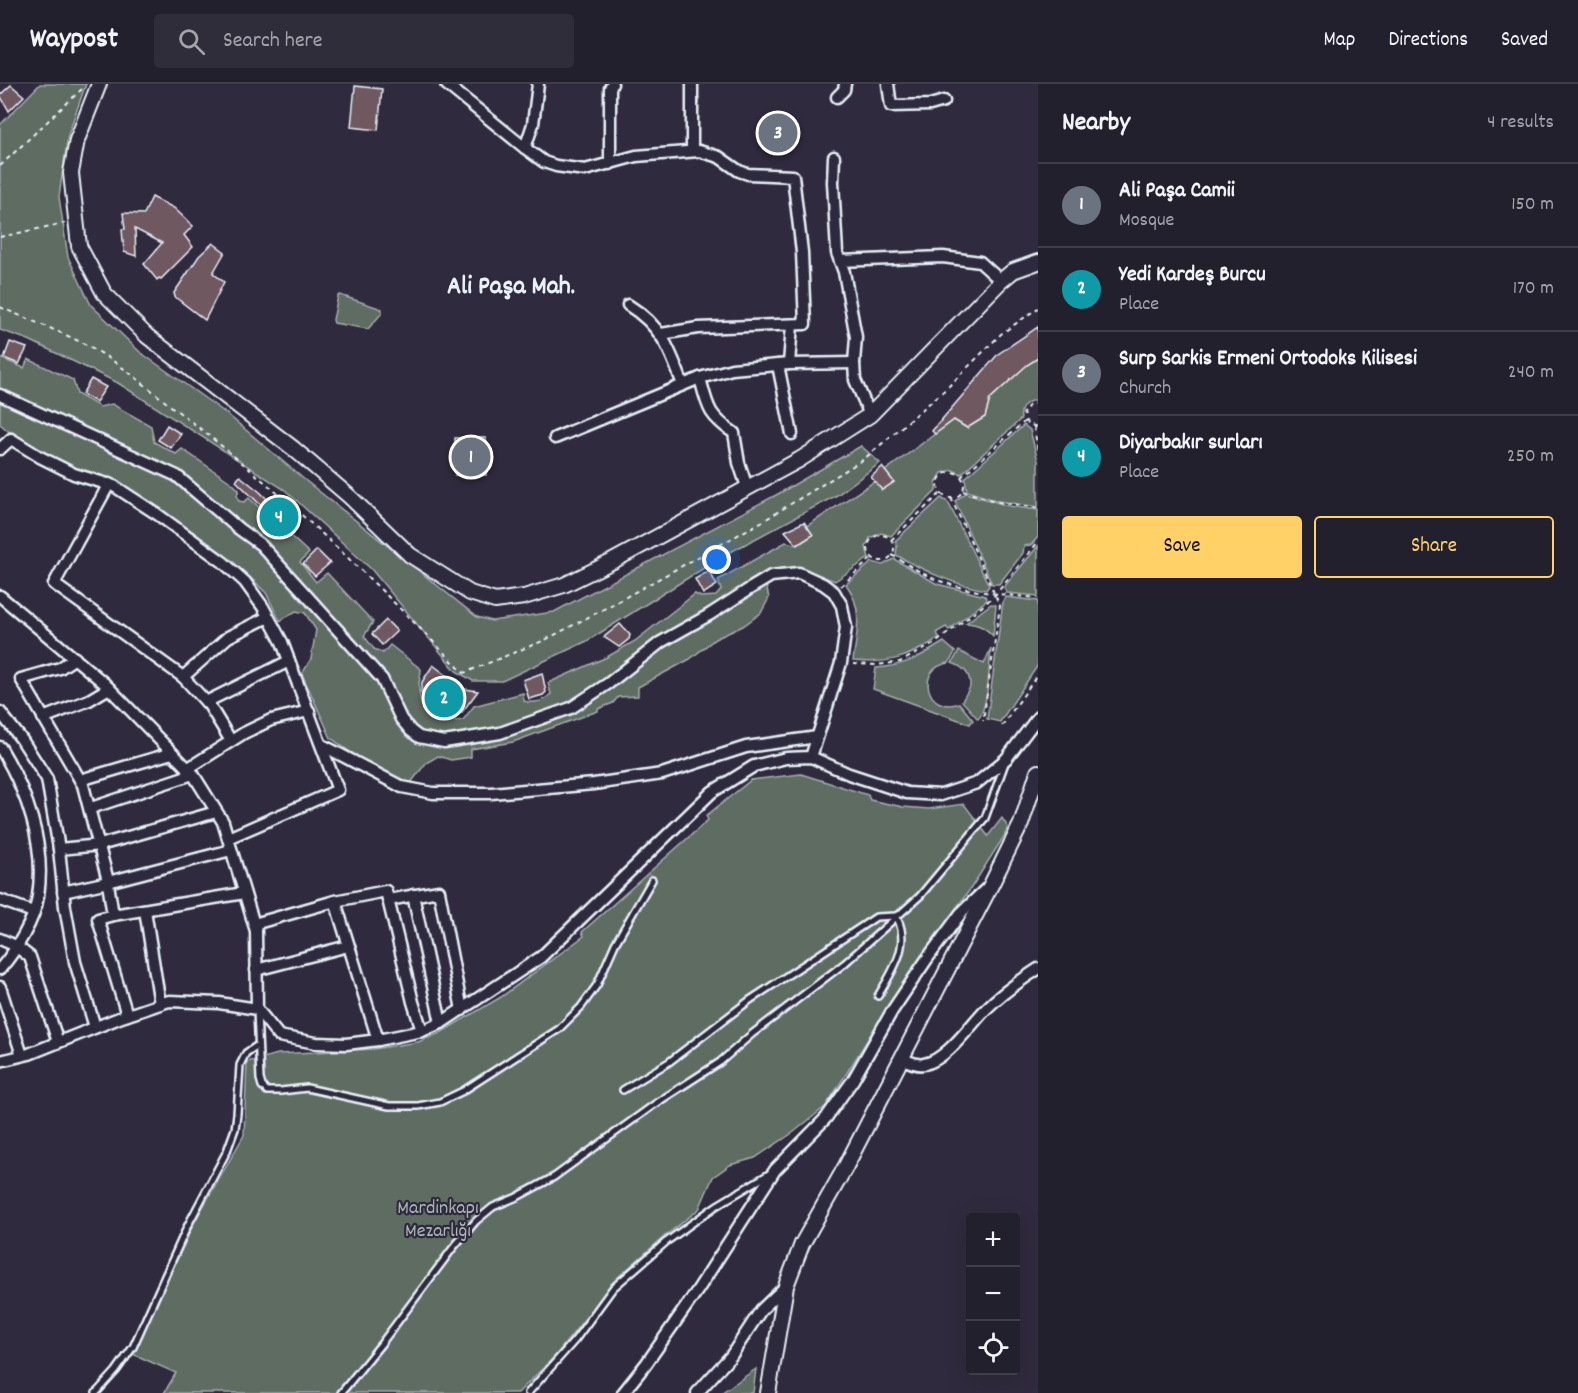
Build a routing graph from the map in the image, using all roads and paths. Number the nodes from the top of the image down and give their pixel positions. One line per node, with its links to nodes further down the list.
1 (87, 84): 15 (path)
2 (99, 84): 16 (street)
3 (446, 84): 11 (street)
4 (538, 84): 11 (street)
5 (612, 84): 14 (street)
6 (692, 84): 12 (street)
7 (845, 84): 9 (street)
8 (888, 84): 10 (street)
9 (837, 97)
10 (944, 101)
11 (525, 148): 14 (street)
12 (692, 151): 14 (street); 24 (street)
13 (834, 157): 18 (street)
14 (610, 164)
15 (0, 166)
16 (76, 221): 17 (path); 42 (street)
17 (0, 237)
18 (840, 261): 20 (street); 26 (street)
19 (1038, 262): 20 (street)
20 (1001, 281): 32 (street)
21 (628, 305): 25 (street)
22 (0, 307): 23 (path)
23 (1038, 308)
24 (792, 324): 25 (street); 27 (street)
25 (661, 334): 29 (street)
26 (854, 363): 27 (street); 32 (street)
27 (784, 364): 28 (street); 36 (street)
28 (700, 378): 29 (street); 42 (street)
29 (683, 385): 37 (street)
30 (0, 395): 51 (street)
31 (1038, 403): 33 (path)
32 (870, 415): 42 (street)
33 (1025, 421): 34 (path); 40 (path)
34 (1034, 427): 35 (path); 39 (path)
35 (1038, 427)
36 (792, 434)
37 (555, 438)
38 (0, 450): 41 (street)
39 (1038, 451)
40 (961, 477): 43 (path); 44 (path)
41 (109, 484): 55 (street); 60 (street)
42 (747, 487)
43 (963, 491): 45 (path); 46 (path)
44 (941, 493): 45 (path); 47 (path)
45 (951, 498): 52 (path)
46 (1038, 508)
47 (891, 540): 49 (path); 50 (path)
48 (1038, 542): 52 (path)
49 (892, 555): 50 (path); 52 (path)
50 (872, 558): 51 (path)
51 (834, 592): 58 (street)
52 (996, 594): 53 (path); 58 (path); 67 (path)
53 (1038, 598)
54 (3, 603): 56 (street)
55 (268, 617): 57 (street); 60 (street)
56 (75, 658): 61 (street); 66 (street)
57 (289, 661): 62 (street); 63 (street)
58 (841, 663): 69 (street)
59 (1038, 674): 68 (path)
60 (183, 677): 62 (street)
61 (109, 688): 66 (street); 73 (street)
62 (206, 702): 70 (street)
63 (309, 711): 70 (street); 71 (street)
64 (0, 712): 83 (street)
65 (1038, 717): 75 (street)
66 (42, 718): 78 (street)
67 (983, 722)
68 (1002, 726)
69 (817, 737): 71 (street); 74 (street)
70 (231, 741): 76 (street)
71 (322, 745): 81 (street)
72 (0, 747): 95 (street)
73 (172, 753): 76 (street); 78 (street)
74 (811, 757): 75 (street); 109 (street)
75 (1006, 759): 97 (lane)
76 (190, 771): 79 (street); 80 (street)
77 (1038, 772): 87 (street)
78 (80, 780): 79 (street)
79 (91, 808): 82 (street)
80 (216, 812): 81 (street); 82 (street)
81 (228, 838): 84 (street)
82 (99, 845): 83 (street); 86 (street)
83 (59, 849): 88 (street)
84 (231, 850): 86 (street); 89 (street)
85 (652, 880): 116 (lane)
86 (108, 882): 88 (street); 96 (street)
87 (992, 883): 118 (street); 121 (street)
88 (63, 892): 112 (street)
89 (244, 893): 94 (street); 98 (street)
90 (413, 895): 92 (street); 109 (street); 111 (street)
91 (0, 900): 95 (street)
92 (388, 900): 93 (street); 113 (street)
93 (335, 901): 98 (street); 101 (street)
94 (145, 909): 96 (street); 107 (street)
95 (33, 912): 100 (street)
96 (113, 915): 110 (street)
97 (896, 916): 106 (lane); 120 (lane); 124 (lane)
98 (254, 924): 104 (street)
99 (0, 939): 100 (street)
100 (16, 946): 102 (street); 115 (street)
101 (348, 946): 104 (street); 114 (street)
102 (0, 969)
103 (1038, 969): 118 (street)
104 (256, 970): 108 (street)
105 (0, 987): 117 (street)
106 (878, 996)
107 (160, 1004): 108 (street); 110 (street)
108 (257, 1010): 114 (street); 116 (lane)
109 (462, 1010): 111 (street)
110 (127, 1015): 112 (street)
111 (441, 1023): 113 (street)
112 (95, 1027): 115 (street)
113 (423, 1030): 114 (street)
114 (378, 1040)
115 (58, 1042): 117 (street)
116 (258, 1045): 123 (lane)
117 (22, 1055): 119 (street)
118 (902, 1059): 122 (street)
119 (0, 1061)
120 (624, 1090)
121 (776, 1170): 125 (lane); 126 (street)
122 (786, 1286): 127 (street); 128 (street)
123 (96, 1393)
124 (341, 1393)
125 (528, 1393)
126 (623, 1393)
127 (697, 1393)
128 (768, 1393)

